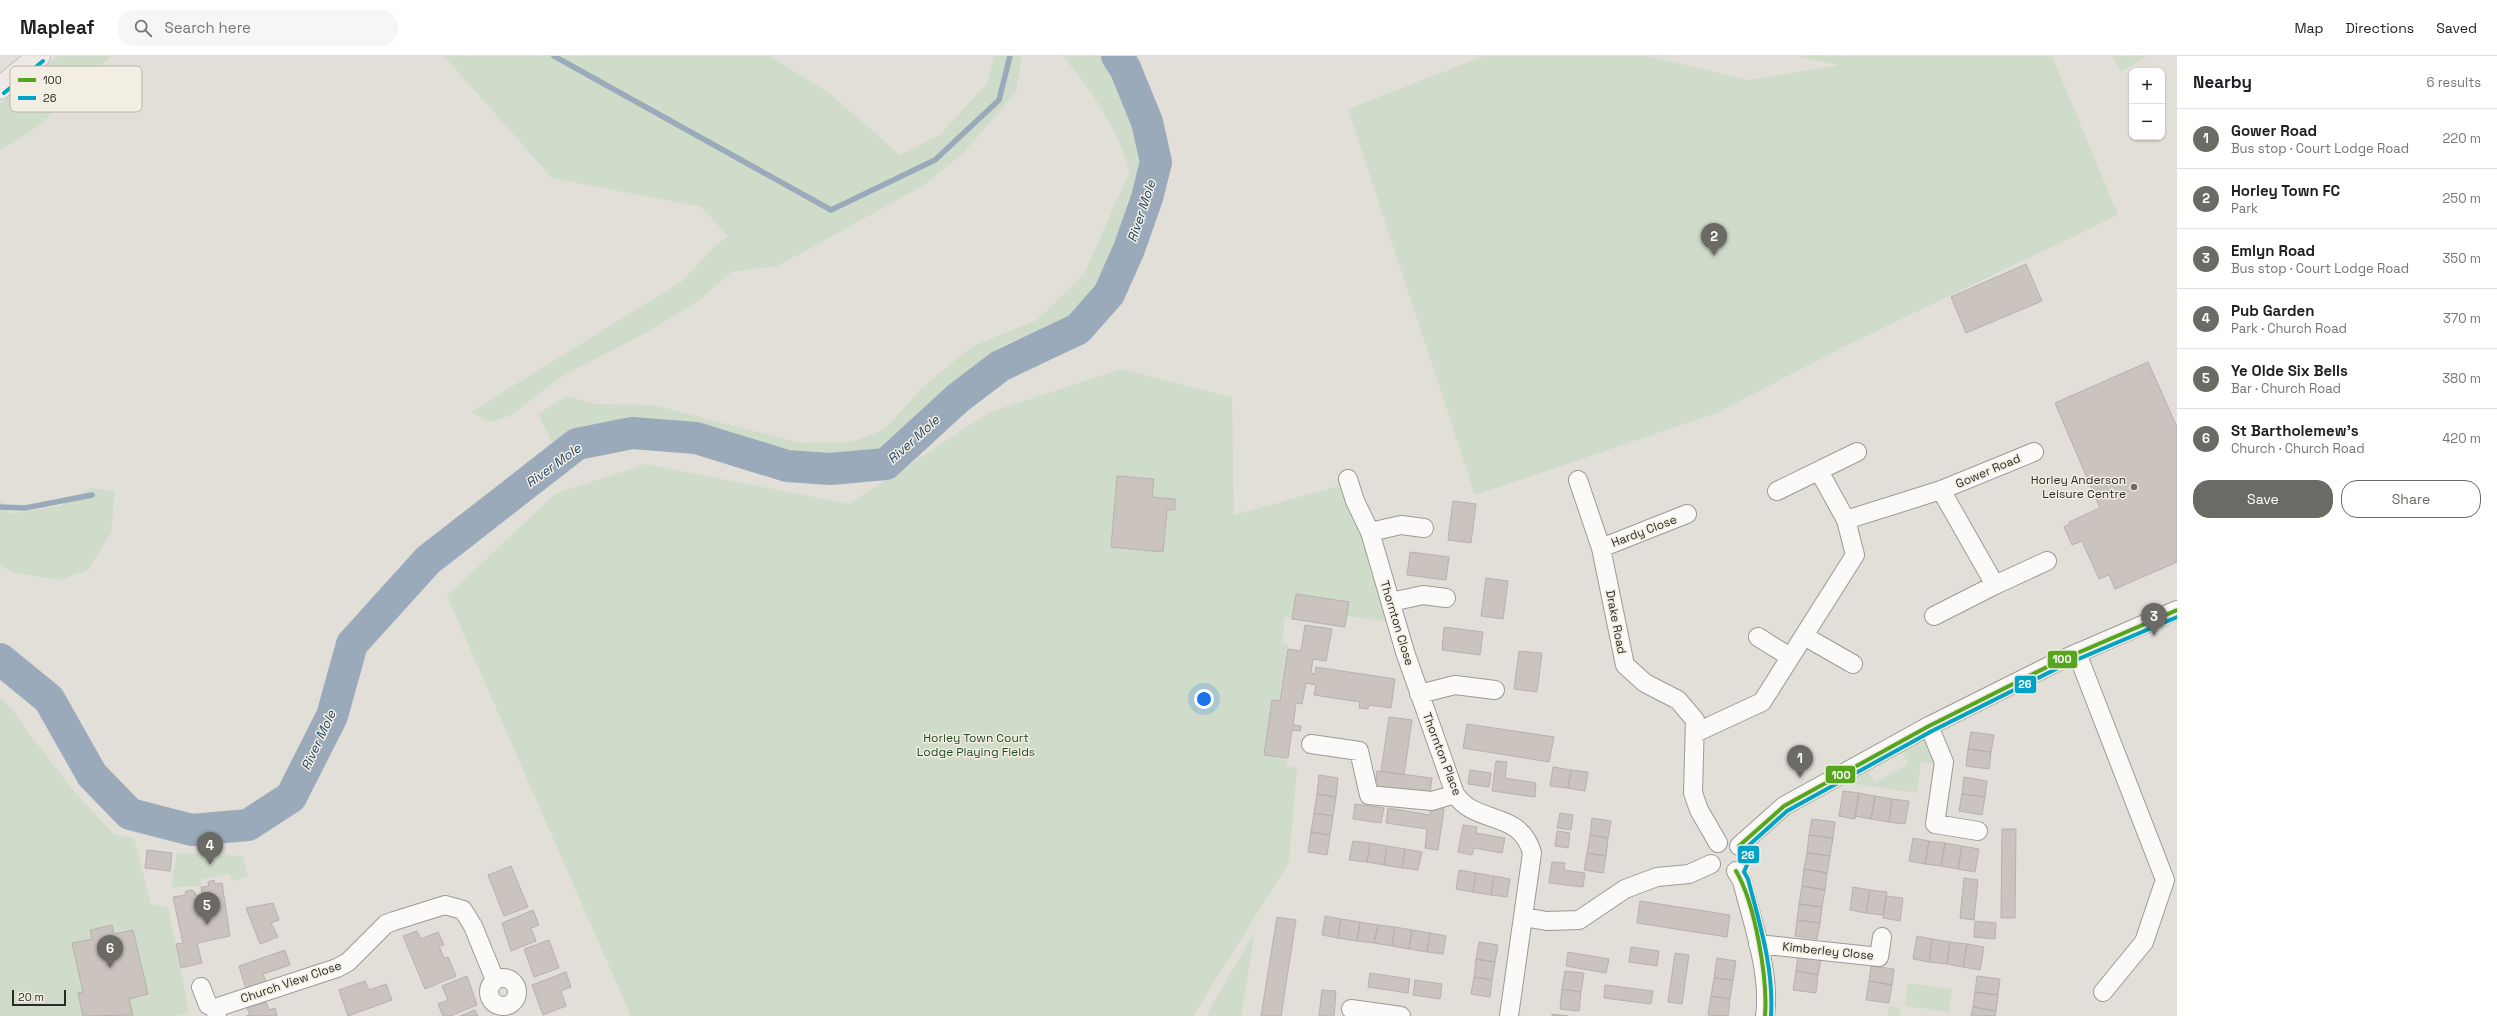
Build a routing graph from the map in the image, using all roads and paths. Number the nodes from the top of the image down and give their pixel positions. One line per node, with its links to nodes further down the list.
1 (39, 56): 2 (main road)
2 (27, 66)
3 (10, 80): 4 (main road)
4 (0, 88)
5 (1857, 452): 7 (street)
6 (2034, 452): 10 (street, Gower Road)
7 (1818, 471): 11 (street); 13 (street)
8 (1348, 479): 15 (street, Thornton Close)
9 (1578, 480): 16 (street, Drake Road)
10 (1941, 490): 13 (street, Gower Road); 18 (street, Gower Road)
11 (1777, 491)
12 (1687, 514): 16 (street, Hardy Close)
13 (1846, 520): 24 (street)
14 (1424, 528): 15 (street)
15 (1370, 532): 20 (street, Thornton Close)
16 (1601, 548): 31 (street, Drake Road)
17 (2047, 561): 18 (street)
18 (1995, 585): 22 (street)
19 (1446, 598): 20 (street)
20 (1391, 602): 29 (street, Thornton Close)
21 (2177, 610): 25 (street)
22 (1934, 616)
23 (1758, 636): 26 (street)
24 (1804, 636): 26 (street); 27 (street)
25 (2077, 653): 30 (street); 39 (street)
26 (1790, 657): 31 (street)
27 (1853, 664)
28 (1495, 690): 29 (street)
29 (1419, 694): 33 (street, Thornton Place)
30 (1929, 726): 34 (street); 36 (street)
31 (1695, 733): 35 (street)
32 (1311, 744): 33 (street)
33 (1455, 794): 40 (street, Thornton Place)
34 (1978, 831)
35 (1718, 843): 36 (street); 37 (street)
36 (1740, 846): 38 (street)
37 (1711, 864): 38 (street); 40 (street)
38 (1736, 871): 42 (street)
39 (2171, 878): 45 (street)
40 (1524, 917): 49 (street, Thornton Place)
41 (1882, 937): 42 (street, Kimberley Close)
42 (1758, 944): 50 (street)
43 (495, 980): 47 (street, Church View Close)
44 (201, 987): 47 (street)
45 (2103, 992)
46 (1351, 1009): 48 (street)
47 (216, 1012)
48 (1401, 1016)
49 (1509, 1016)
50 (1765, 1016)

